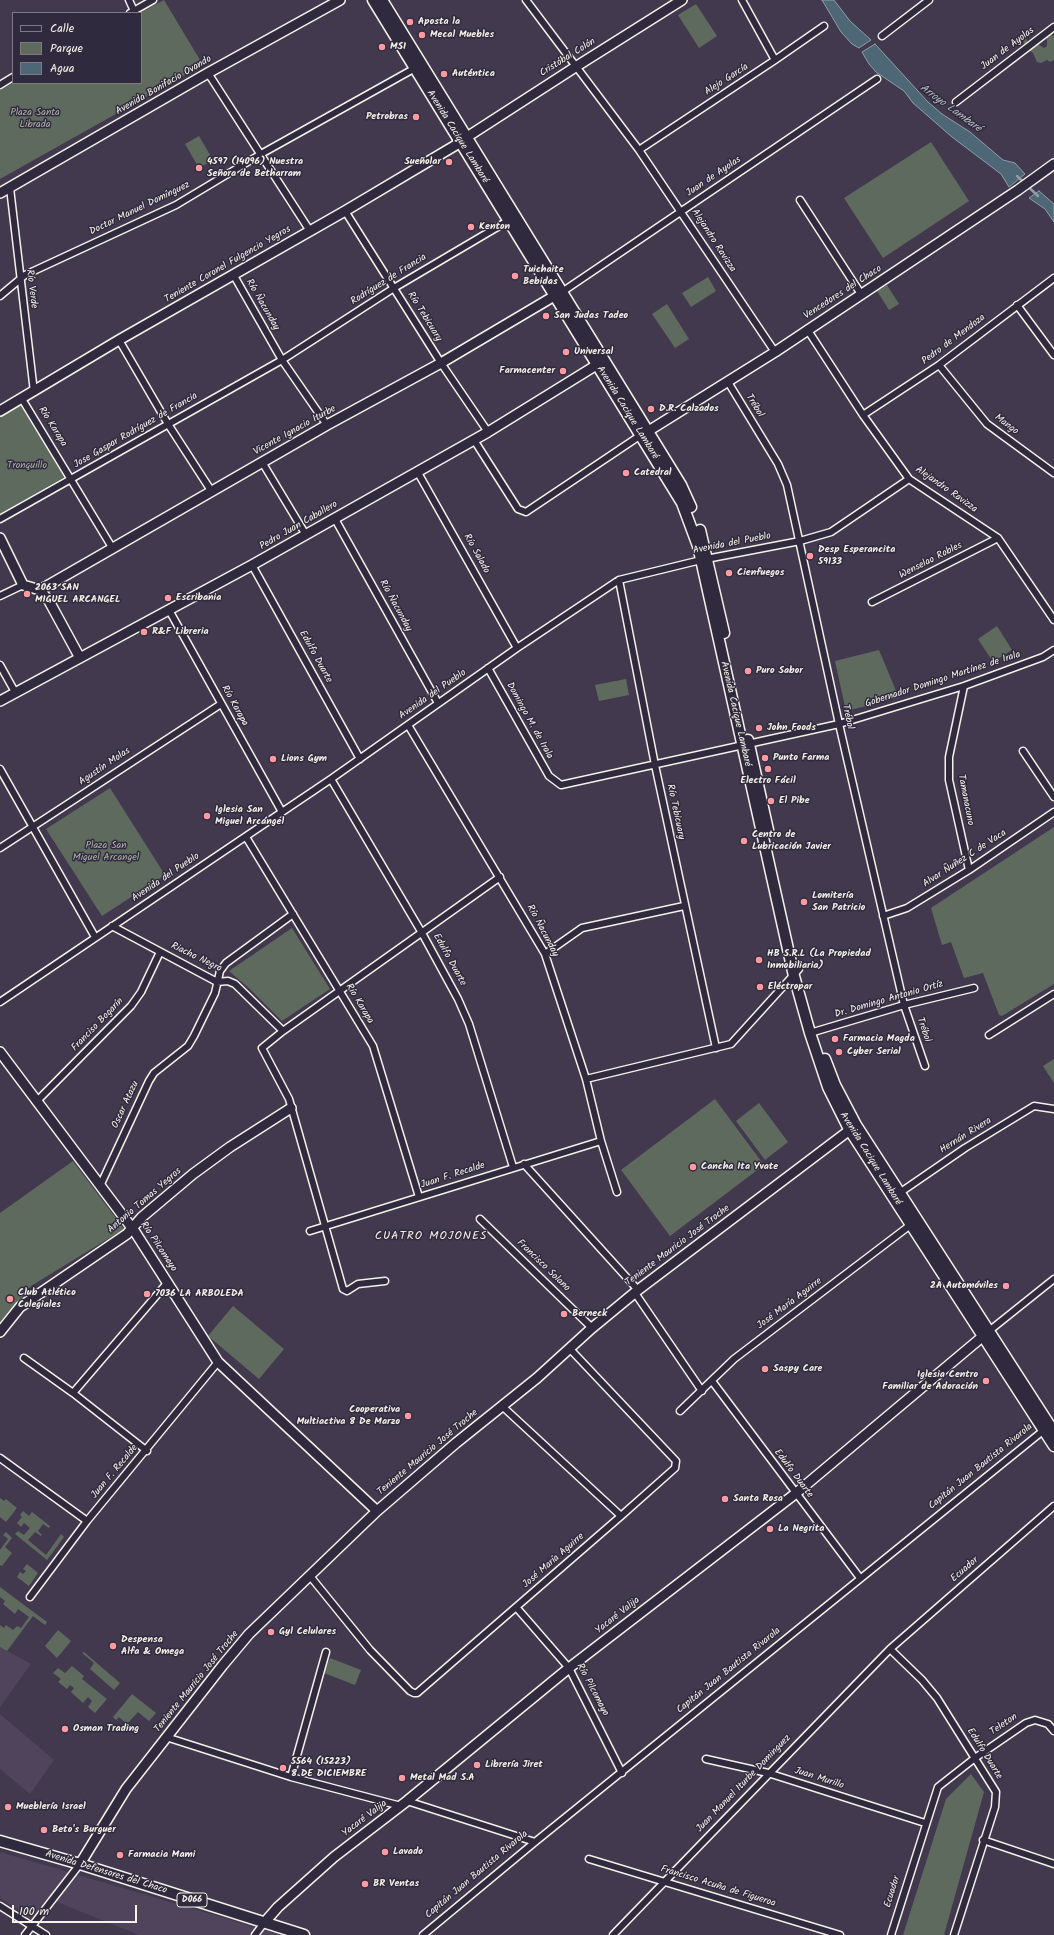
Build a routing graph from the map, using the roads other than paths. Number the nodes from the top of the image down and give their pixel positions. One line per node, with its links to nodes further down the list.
1 (129, 0): 10 (street)
2 (153, 0): 10 (street)
3 (340, 0): 17 (street, Avenida Bonifacio Ovando)
4 (373, 0): 15 (main road, Avenida Cacique Lambaré)
5 (382, 0): 15 (main road, Avenida Cacique Lambaré)
6 (526, 0): 16 (street, Alejandro Ravizza)
7 (682, 0): 16 (street, Cristóbal Colón)
8 (742, 0): 14 (street)
9 (930, 0): 13 (street)
10 (132, 12)
11 (824, 26): 14 (street, Alejo García)
12 (1054, 27): 21 (street, Juan de Ayolas)
13 (882, 36)
14 (775, 60): 23 (street, Alejo García)
15 (419, 66): 22 (main road, Avenida Cacique Lambaré); 24 (street, Doctor Manuel Domínguez)
16 (576, 66): 22 (street, Cristóbal Colón); 23 (street, Alejandro Ravizza)
17 (208, 73): 24 (street); 26 (street, Avenida Bonifacio Ovando)
18 (12, 78): 20 (street)
19 (877, 79): 30 (street, Juan de Ayolas)
20 (0, 84)
21 (956, 102)
22 (464, 140): 29 (street, Teniente Coronel Fulgencio Yegros); 31 (main road, Avenida Cacique Lambaré)
23 (639, 150): 30 (street, Alejandro Ravizza)
24 (261, 154): 32 (street); 35 (street, Doctor Manuel Domínguez)
25 (1054, 164): 38 (street, Vencedores del Chaco)
26 (10, 188): 27 (street, Avenida Bonifacio Ovando); 35 (street, Río Verde)
27 (0, 193)
28 (800, 200): 38 (street)
29 (345, 211): 32 (street, Teniente Coronel Fulgencio Yegros); 36 (street, Río Tebicuary)
30 (682, 211): 37 (street, Juan de Ayolas); 43 (street, Alejandro Ravizza)
31 (512, 218): 36 (street, Rodríguez de Francia); 37 (main road, Avenida Cacique Lambaré)
32 (310, 230): 33 (street, Teniente Coronel Fulgencio Yegros)
33 (233, 274): 42 (street, Teniente Coronel Fulgencio Yegros); 45 (street, Río Ñacunday)
34 (1054, 278): 40 (street, Pedro de Mendoza)
35 (20, 279): 39 (street, Doctor Manuel Domínguez); 50 (street, Río Verde)
36 (394, 288): 45 (street, Rodríguez de Francia); 47 (street, Río Tebicuary)
37 (559, 294): 46 (main road, Avenida Cacique Lambaré); 47 (street, Vicente Ignacio Iturbe)
38 (861, 294): 41 (street, Vencedores del Chaco)
39 (0, 296)
40 (1016, 305): 44 (street); 48 (street, Pedro de Mendoza)
41 (807, 329): 43 (street, Vencedores del Chaco); 53 (street, Alejandro Ravizza)
42 (119, 340): 50 (street, Teniente Coronel Fulgencio Yegros); 54 (street)
43 (775, 352): 49 (street, Vencedores del Chaco)
44 (1054, 356)
45 (282, 360): 54 (street, Jose Gaspar Rodríguez de Francia); 55 (street, Río Ñacunday)
46 (601, 362): 56 (street, Pedro Juan Caballero); 57 (main road, Avenida Cacique Lambaré)
47 (441, 363): 55 (street, Vicente Ignacio Iturbe); 56 (street, Río Tebicuary)
48 (939, 365): 53 (street, Pedro de Mendoza); 61 (street, Mango)
49 (728, 382): 57 (street, Vencedores del Chaco); 70 (street, Trébol)
50 (34, 392): 51 (street, Teniente Coronel Fulgencio Yegros)
51 (22, 399): 52 (street, Teniente Coronel Fulgencio Yegros); 62 (street, Río Karapa)
52 (0, 411)
53 (863, 415): 63 (street, Alejandro Ravizza)
54 (168, 424): 62 (street, Jose Gaspar Rodríguez de Francia); 64 (street)
55 (327, 425): 59 (street, Vicente Ignacio Iturbe)
56 (488, 432): 58 (street, Pedro Juan Caballero)
57 (644, 433): 58 (street); 72 (main road, Avenida Cacique Lambaré)
58 (474, 440): 60 (street, Pedro Juan Caballero)
59 (262, 462): 64 (street, Vicente Ignacio Iturbe); 67 (street)
60 (418, 471): 66 (street, Pedro Juan Caballero); 81 (street, Río Salado)
61 (1054, 473)
62 (72, 479): 65 (street, Jose Gaspar Rodríguez de Francia); 71 (street, Río Karapa)
63 (909, 479): 69 (street, Alejandro Ravizza); 70 (street, Avenida del Pueblo)
64 (212, 492): 71 (street, Vicente Ignacio Iturbe)
65 (0, 519)
66 (335, 519): 67 (street, Pedro Juan Caballero); 89 (street, Río Ñacunday)
67 (306, 535): 73 (street, Pedro Juan Caballero)
68 (0, 538): 75 (street)
69 (998, 538): 78 (street, Wenselao Robles); 80 (street, Alejandro Ravizza)
70 (800, 541): 72 (street, Avenida del Pueblo); 91 (street, Trébol)
71 (113, 549): 76 (street, Vicente Ignacio Iturbe)
72 (704, 560): 74 (street, Avenida del Pueblo); 93 (main road, Avenida Cacique Lambaré)
73 (252, 566): 79 (street, Pedro Juan Caballero); 95 (street, Edulfo Duarte)
74 (619, 580): 81 (street, Avenida del Pueblo); 96 (street, Río Tebicuary)
75 (23, 585): 76 (street); 77 (street)
76 (40, 590): 83 (street)
77 (0, 596)
78 (872, 602)
79 (169, 610): 83 (street, Pedro Juan Caballero); 90 (street, Río Karapa)
80 (1054, 620)
81 (517, 648): 85 (street, Avenida del Pueblo)
82 (1054, 650): 86 (street, Gobernador Domingo Martínez de Irala)
83 (80, 658): 87 (street, Pedro Juan Caballero)
84 (0, 665): 87 (street)
85 (488, 668): 89 (street, Avenida del Pueblo); 99 (street, Domingo M. de Irala)
86 (964, 686): 91 (street, Gobernador Domingo Martínez de Irala); 106 (street, Tamanacuno)
87 (15, 692): 88 (street, Pedro Juan Caballero)
88 (0, 701)
89 (438, 703): 92 (street, Avenida del Pueblo)
90 (221, 704): 101 (street, Río Karapa); 103 (street, Agustín Molas)
91 (838, 724): 93 (street, Gobernador Domingo Martínez de Irala); 110 (street, Trébol)
92 (408, 725): 95 (street, Avenida del Pueblo); 107 (street, Río Ñacunday)
93 (746, 745): 96 (street, Gobernador Domingo Martínez de Irala); 116 (main road, Avenida Cacique Lambaré)
94 (1023, 751): 100 (street)
95 (360, 759): 98 (street, Avenida del Pueblo)
96 (655, 765): 99 (street, Gobernador Domingo Martínez de Irala); 108 (street, Río Tebicuary)
97 (0, 769): 103 (street)
98 (331, 779): 101 (street, Avenida del Pueblo); 112 (street, Edulfo Duarte)
99 (555, 782)
100 (1054, 797)
101 (282, 812): 104 (street, Avenida del Pueblo)
102 (1054, 812): 106 (street, Alvar Ñuñez C de Vaca)
103 (32, 828): 105 (street, Agustín Molas); 113 (street)
104 (246, 837): 109 (street, Río Karapa); 111 (street, Avenida del Pueblo)
105 (0, 848)
106 (969, 870): 110 (street, Alvar Ñuñez C de Vaca)
107 (500, 877): 112 (street); 115 (street, Río Ñacunday)
108 (684, 906): 115 (street); 126 (street, Río Tebicuary)
109 (293, 914): 117 (street, Oscar Atazu); 119 (street, Río Karapa)
110 (883, 916): 122 (street, Trébol)
111 (112, 926): 113 (street, Avenida del Pueblo); 114 (street, Riacho Negro)
112 (422, 933): 119 (street); 136 (street, Edulfo Duarte)
113 (95, 937): 121 (street, Avenida del Pueblo)
114 (160, 952): 117 (street, Riacho Negro); 130 (street, Franciso Bogarín)
115 (545, 954): 129 (street, Río Ñacunday)
116 (795, 966): 124 (main road, Avenida Cacique Lambaré); 126 (street)
117 (216, 982): 123 (street, Riacho Negro); 137 (street, Oscar Atazu)
118 (974, 988): 122 (street, Dr. Domingo Antonio Ortíz)
119 (340, 991): 123 (street); 140 (street, Río Karapa)
120 (1054, 994): 125 (street)
121 (0, 1002)
122 (904, 1005): 124 (street, Dr. Domingo Antonio Ortíz); 128 (street, Trébol)
123 (283, 1031): 131 (street)
124 (813, 1032): 133 (main road, Avenida Cacique Lambaré)
125 (989, 1035)
126 (716, 1048): 129 (street)
127 (0, 1052): 130 (street, Río Pilcomayo)
128 (925, 1066)
129 (586, 1080): 134 (street, Río Ñacunday)
130 (36, 1102): 137 (street, Río Pilcomayo)
131 (291, 1108): 143 (street, Antonio Tomas Yegros); 144 (street)
132 (1054, 1109): 139 (street, Hernán Rivera)
133 (853, 1127): 139 (main road, Avenida Cacique Lambaré); 149 (street, Teniente Mauricio José Troche)
134 (601, 1141): 135 (street, Juan F. Recalde); 138 (street, Río Ñacunday)
135 (524, 1164): 136 (street, Juan F. Recalde); 149 (street)
136 (513, 1167): 140 (street, Juan F. Recalde)
137 (100, 1186): 143 (street, Río Pilcomayo)
138 (617, 1192)
139 (896, 1195): 142 (main road, Avenida Cacique Lambaré)
140 (419, 1197): 144 (street, Juan F. Recalde)
141 (480, 1219): 150 (street, Francisco Solano)
142 (914, 1222): 152 (main road, Avenida Cacique Lambaré); 156 (street, José María Aguirre)
143 (131, 1227): 148 (street, Río Pilcomayo); 151 (street, Antonio Tomas Yegros)
144 (326, 1227): 145 (street, Juan F. Recalde); 147 (street)
145 (310, 1230)
146 (1054, 1279): 152 (street)
147 (385, 1281)
148 (168, 1282): 155 (street, Río Pilcomayo); 158 (street)
149 (636, 1292): 150 (street, Teniente Mauricio José Troche); 157 (street)
150 (592, 1328): 153 (street, Teniente Mauricio José Troche)
151 (0, 1332)
152 (986, 1334): 161 (main road, Avenida Cacique Lambaré); 165 (street, Yacaré Valija)
153 (570, 1349): 159 (street, Teniente Mauricio José Troche); 168 (street, José María Aguirre)
154 (24, 1358): 158 (street)
155 (218, 1362): 163 (street, Juan F. Recalde); 167 (street, Río Pilcomayo)
156 (712, 1382): 157 (street, José María Aguirre); 165 (street, Edulfo Duarte)
157 (702, 1391): 160 (street, José María Aguirre)
158 (73, 1393): 163 (street)
159 (502, 1406): 167 (street, Teniente Mauricio José Troche); 168 (street)
160 (680, 1411)
161 (1051, 1428): 162 (main road, Avenida Cacique Lambaré); 171 (street, Capitán Juan Bautista Rivarola)
162 (1054, 1446)
163 (147, 1451): 169 (street, Juan F. Recalde)
164 (0, 1458): 169 (street)
165 (795, 1494): 171 (street, Edulfo Duarte); 176 (street, Yacaré Valija)
166 (1054, 1506): 174 (street, Ecuador)
167 (376, 1511): 170 (street, Teniente Mauricio José Troche)
168 (621, 1516): 173 (street, José María Aguirre)
169 (87, 1521): 172 (street, Juan F. Recalde)
170 (310, 1576): 173 (street, José María Aguirre); 178 (street, Teniente Mauricio José Troche)
171 (860, 1578): 181 (street, Capitán Juan Bautista Rivarola)
172 (30, 1597)
173 (516, 1607): 176 (street, Río Pilcomayo)
174 (890, 1649): 179 (street, Edulfo Duarte); 182 (street, Juan Manuel Iturbe Dominguez)
175 (326, 1652): 183 (street)
176 (569, 1668): 181 (street, Río Pilcomayo); 184 (street, Yacaré Valija)
177 (1054, 1731): 179 (street, Teleton)
178 (166, 1737): 183 (street); 190 (street, Teniente Mauricio José Troche)
179 (975, 1758): 185 (street, Ecuador); 186 (street, Edulfo Duarte)
180 (706, 1759): 182 (street, Juan Murillo)
181 (622, 1773): 188 (street, Capitán Juan Bautista Rivarola)
182 (768, 1773): 185 (street, Juan Murillo); 192 (street, Juan Manuel Iturbe Dominguez)
183 (291, 1777): 184 (street)
184 (404, 1803): 188 (street); 194 (street, Yacaré Valija)
185 (925, 1823): 203 (street, Ecuador)
186 (983, 1840): 191 (street); 204 (street, Edulfo Duarte)
187 (0, 1841): 190 (main road, Avenida Defensores del Chaco / D066)
188 (535, 1842): 200 (street, Capitán Juan Bautista Rivarola)
189 (589, 1859): 192 (street, Francisco Acuña de Figueroa)
190 (80, 1864): 194 (main road, Avenida Defensores del Chaco / D066); 195 (street)
191 (1054, 1864)
192 (664, 1881): 201 (street, Juan Manuel Iturbe Dominguez); 202 (street, Francisco Acuña de Figueroa)
193 (0, 1906): 195 (street)
194 (264, 1923): 198 (street); 199 (main road, Avenida Defensores del Chaco / D066)
195 (32, 1926): 196 (street); 197 (street)
196 (25, 1935)
197 (46, 1935)
198 (255, 1935)
199 (304, 1935)
200 (423, 1935)
201 (613, 1935)
202 (840, 1935)
203 (891, 1935)
204 (954, 1935)

